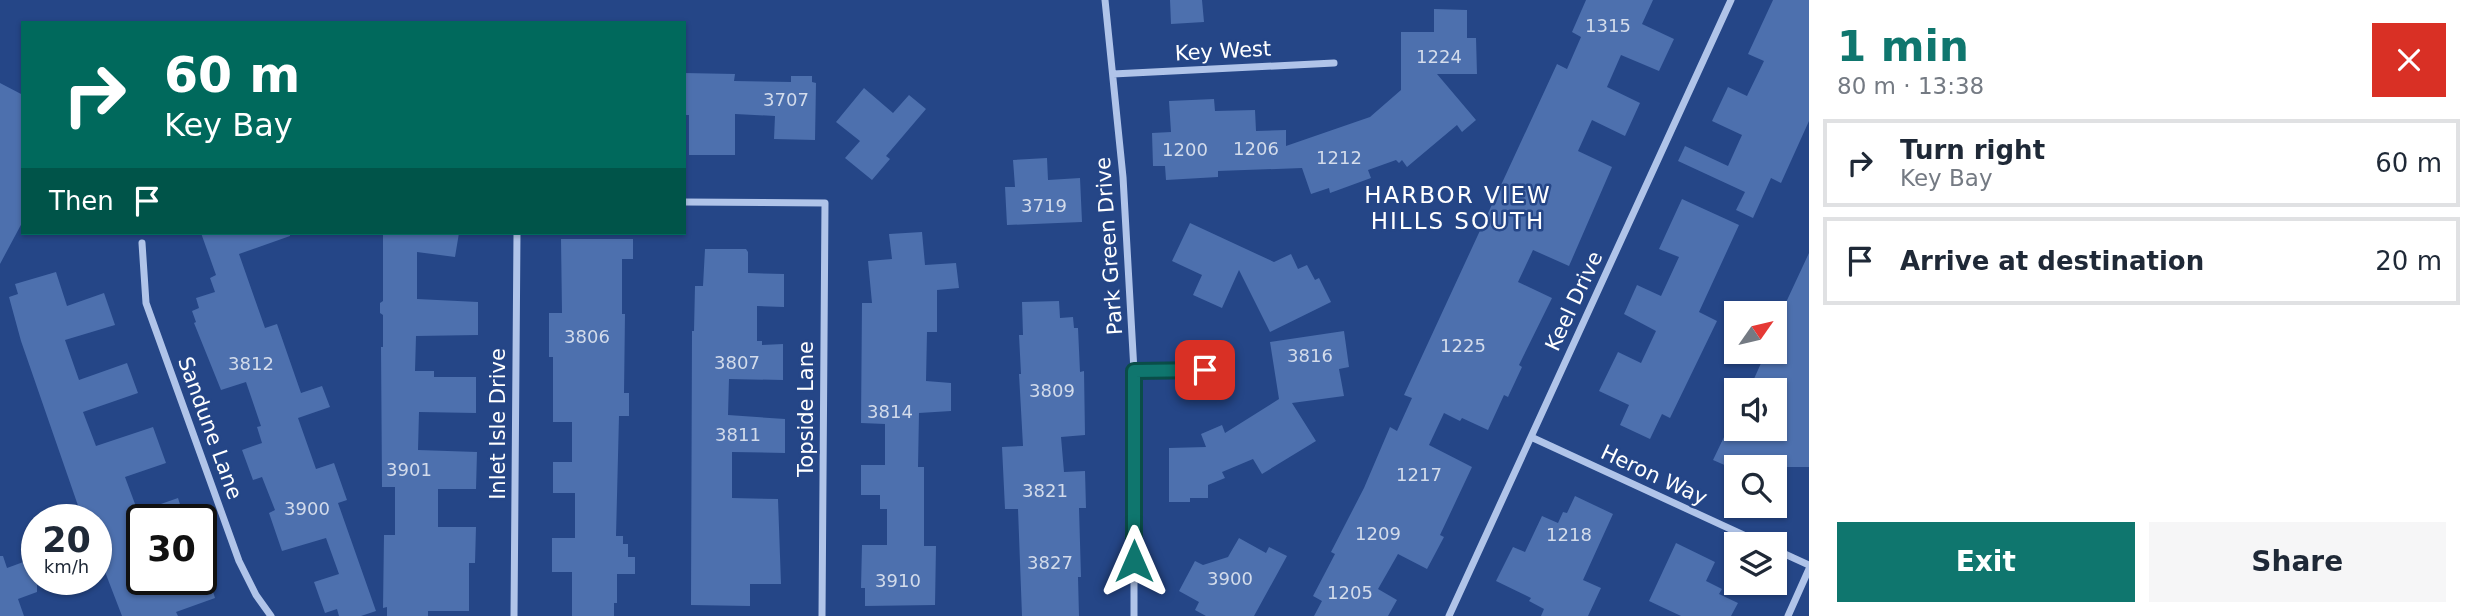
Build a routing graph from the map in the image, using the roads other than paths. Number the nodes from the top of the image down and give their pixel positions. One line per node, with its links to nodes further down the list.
1 (1105, 0): 4 (street, Park Green Drive)
2 (1731, 0): 10 (street, Keel Drive)
3 (1334, 64): 4 (street, Key West)
4 (1113, 74): 9 (street, Park Green Drive)
5 (686, 202): 16 (street, Topside Lane)
6 (517, 235): 15 (street, Inlet Isle Drive)
7 (142, 243): 14 (street, Sandune Lane)
8 (1205, 370): 9 (street)
9 (1134, 371): 17 (street, Park Green Drive)
10 (1531, 437): 11 (street, Heron Way); 18 (street, Keel Drive)
11 (1737, 532)
12 (1787, 556): 13 (street)
13 (1809, 567): 19 (street)
14 (271, 616)
15 (514, 616)
16 (822, 616)
17 (1134, 616)
18 (1449, 616)
19 (1788, 616)

